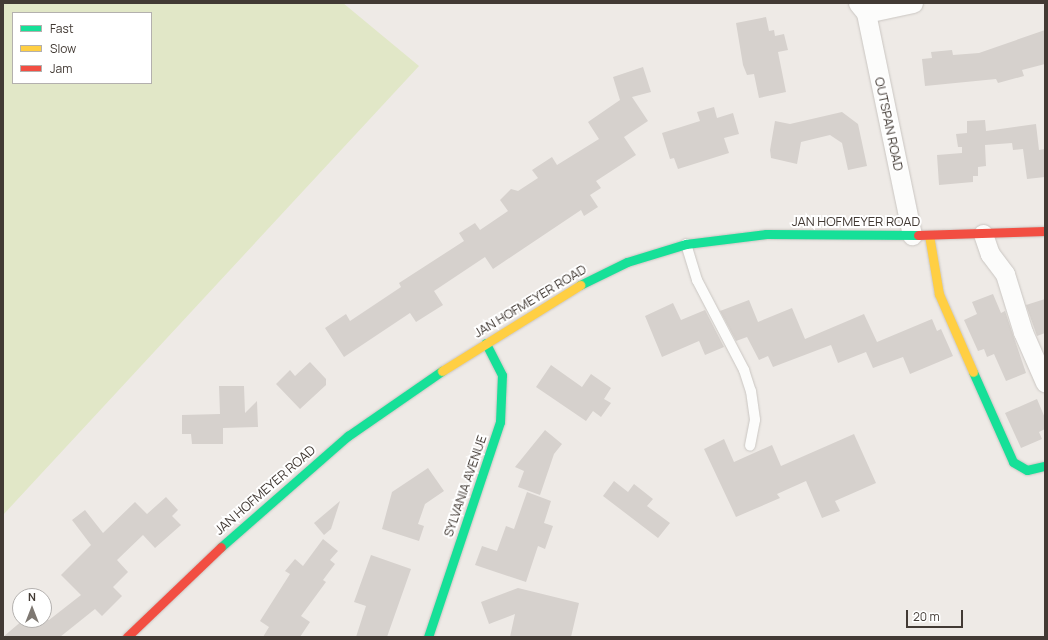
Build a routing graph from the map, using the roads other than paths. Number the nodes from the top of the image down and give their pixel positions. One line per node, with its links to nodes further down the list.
1 (913, 3): 2 (street, OUTSPAN ROAD)
2 (862, 8): 5 (street, OUTSPAN ROAD)
3 (1045, 231): 4 (street, JAN HOFMEYER ROAD)
4 (983, 234): 5 (street, JAN HOFMEYER ROAD); 8 (street)
5 (921, 235): 6 (street, JAN HOFMEYER ROAD); 10 (street)
6 (686, 244): 7 (street, JAN HOFMEYER ROAD); 9 (lane)
7 (486, 343): 11 (street, JAN HOFMEYER ROAD); 12 (street, SYLVANIA AVENUE)
8 (1045, 382)
9 (750, 446)
10 (1045, 466)
11 (127, 637)
12 (428, 637)

